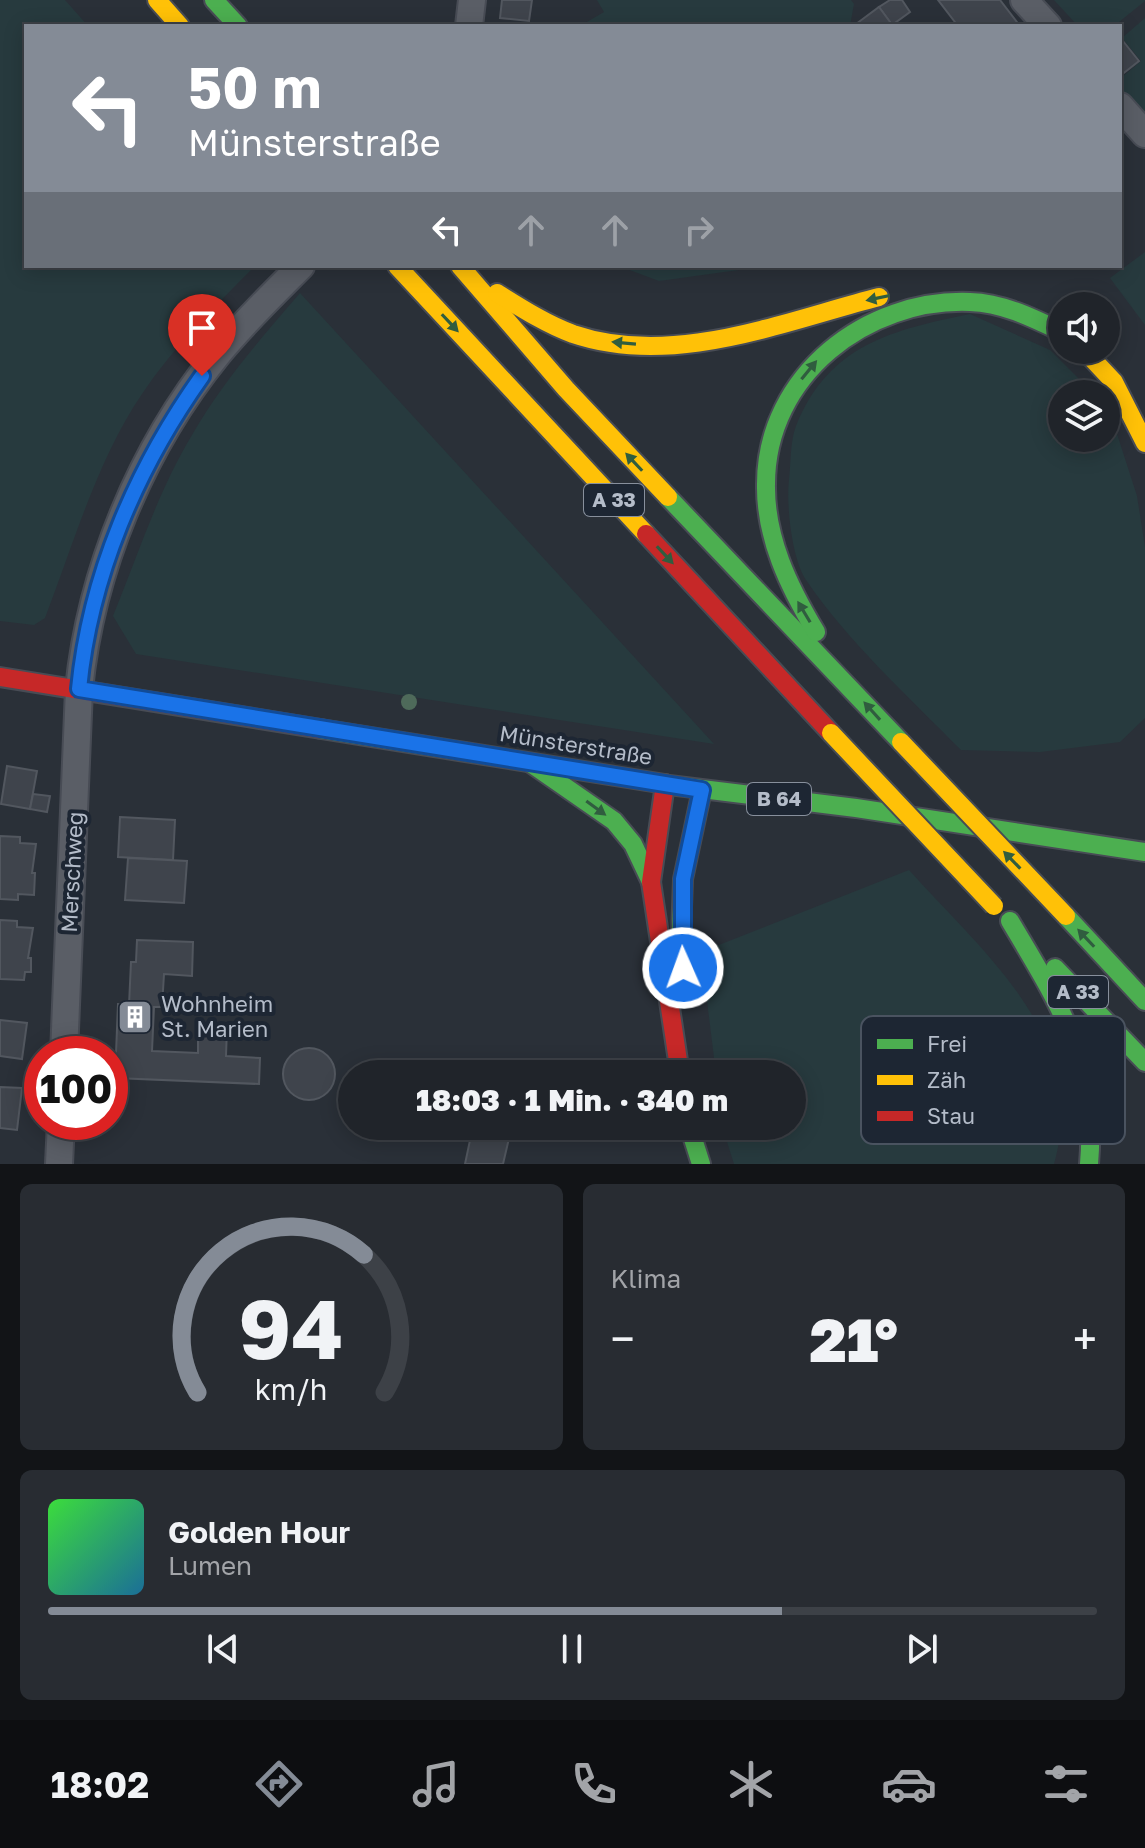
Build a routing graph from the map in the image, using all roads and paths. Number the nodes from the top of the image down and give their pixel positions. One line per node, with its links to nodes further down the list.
1 (157, 0): 5 (main road)
2 (214, 0): 6 (main road)
3 (472, 0): 7 (street)
4 (1024, 0): 8 (street)
5 (178, 24)
6 (236, 24)
7 (469, 24)
8 (1046, 24)
9 (1122, 108): 10 (street)
10 (1145, 134)
11 (299, 268): 23 (street, Merschweg)
12 (399, 268): 29 (main road, A 33, one-way to 29, bridge)
13 (462, 268): 14 (main road, A 33)
14 (474, 280): 15 (main road, one-way to 14); 22 (main road, A 33, one-way to 14)
15 (1048, 305)
16 (1048, 323): 22 (main road, one-way to 16)
17 (1097, 364): 20 (main road)
18 (1119, 364): 19 (main road)
19 (1145, 408)
20 (1145, 443)
21 (0, 677): 23 (main road, Münsterstraße)
22 (843, 679): 30 (main road, A 33, one-way to 22, bridge)
23 (79, 689): 24 (main road, Münsterstraße); 33 (street, Merschweg)
24 (532, 764): 25 (main road, Münsterstraße); 28 (main road, one-way to 28)
25 (665, 784): 26 (main road, Münsterstraße); 28 (main road)
26 (702, 790): 27 (main road, Münsterstraße / B 64); 36 (main road)
27 (1145, 852)
28 (651, 882): 35 (main road)
29 (1010, 921): 31 (main road); 32 (main road, A 33)
30 (1145, 1001)
31 (1063, 1016)
32 (1101, 1016)
33 (65, 1036)
34 (1125, 1041): 37 (main road, A 33)
35 (678, 1060)
36 (691, 1060)
37 (1145, 1062)
38 (60, 1140): 42 (street)
39 (693, 1140): 43 (main road)
40 (706, 1140): 44 (main road)
41 (1091, 1144): 45 (main road)
42 (59, 1164)
43 (701, 1164)
44 (712, 1164)
45 (1089, 1164)

